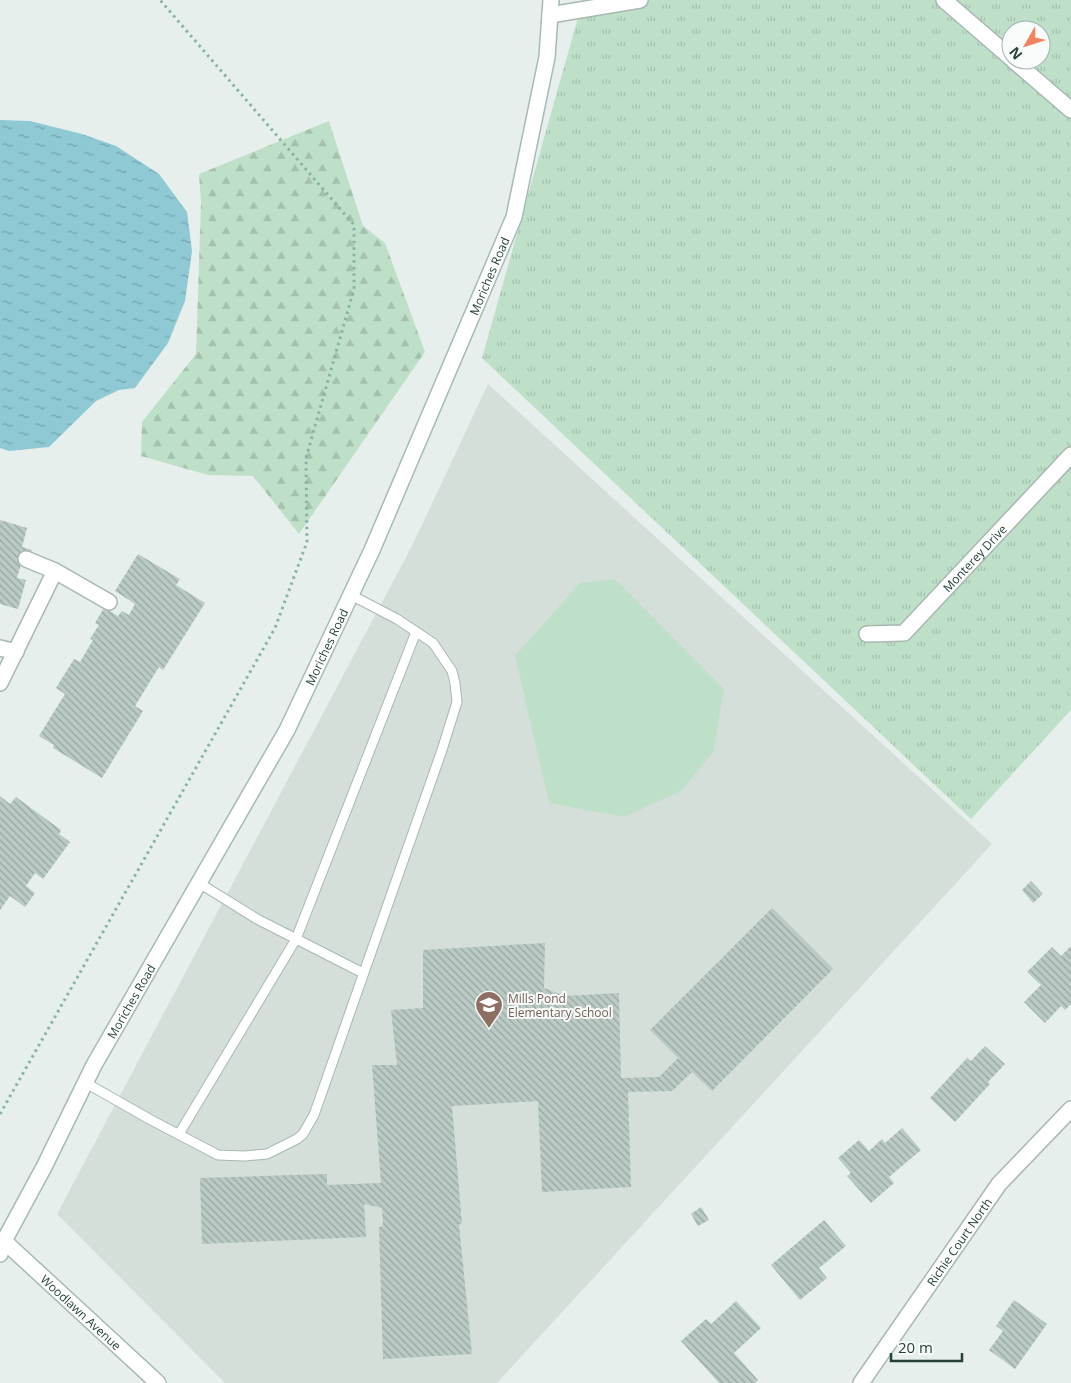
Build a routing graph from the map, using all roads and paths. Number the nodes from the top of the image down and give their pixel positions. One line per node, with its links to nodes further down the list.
1 (160, 0): 24 (path)
2 (551, 0): 5 (main road, Moriches Road)
3 (640, 0): 5 (main road)
4 (944, 0): 6 (main road)
5 (550, 15): 12 (main road, Moriches Road)
6 (1001, 49)
7 (1025, 70): 8 (main road)
8 (1071, 110)
9 (1071, 455): 15 (main road, Monterey Drive)
10 (26, 559): 11 (main road)
11 (55, 571): 13 (main road); 17 (main road)
12 (351, 595): 14 (lane); 19 (main road, Moriches Road)
13 (109, 602)
14 (416, 632): 20 (lane); 21 (lane)
15 (867, 634)
16 (0, 648): 17 (main road)
17 (16, 652): 18 (main road)
18 (0, 683)
19 (199, 883): 20 (lane); 22 (main road, Moriches Road)
20 (296, 939): 21 (lane); 25 (lane)
21 (363, 974): 25 (lane)
22 (86, 1083): 25 (lane); 26 (main road, Moriches Road)
23 (1071, 1109): 28 (main road, Richie Court North)
24 (0, 1114)
25 (178, 1134)
26 (2, 1245): 27 (main road, Woodlawn Avenue)
27 (158, 1383)
28 (861, 1383)

